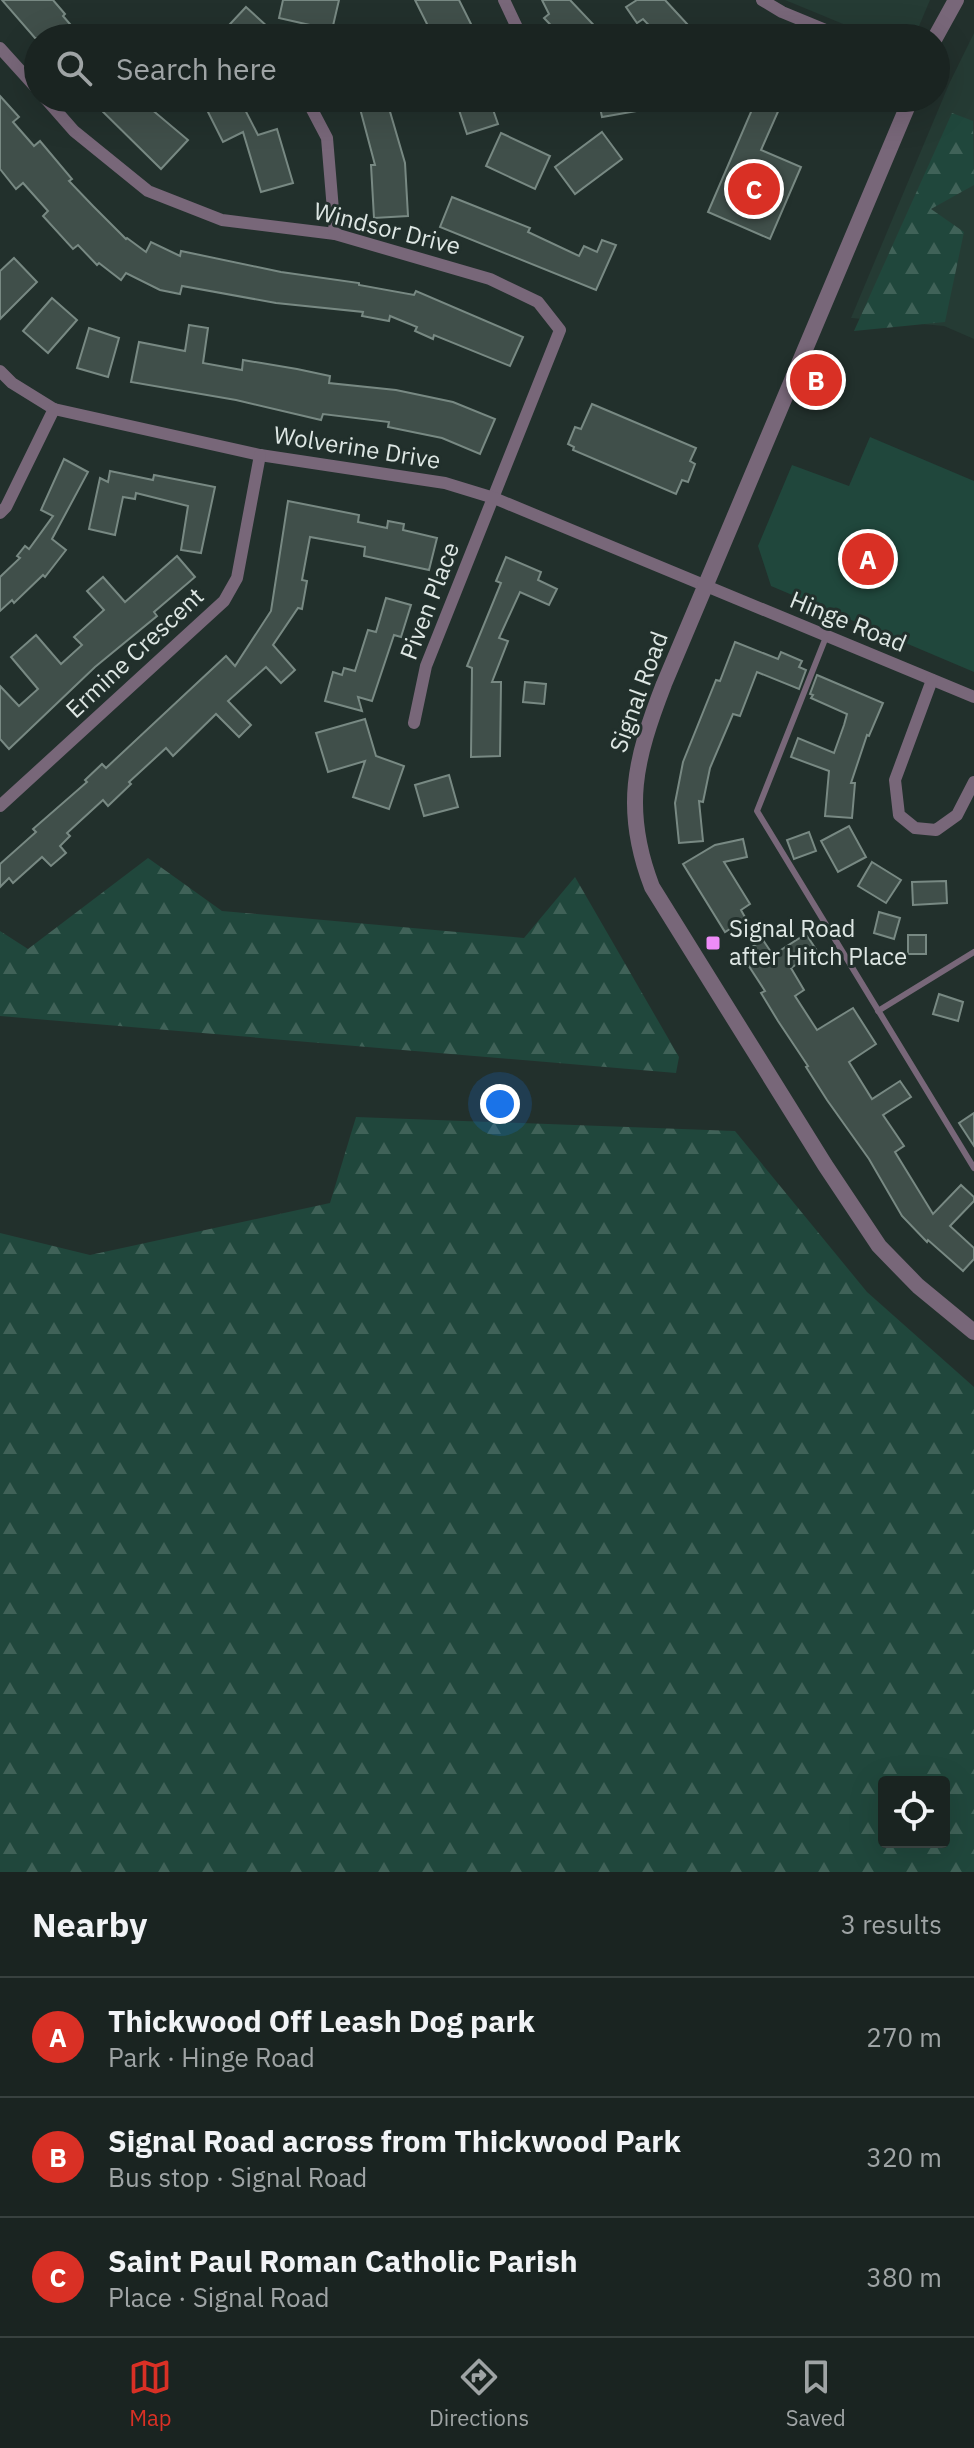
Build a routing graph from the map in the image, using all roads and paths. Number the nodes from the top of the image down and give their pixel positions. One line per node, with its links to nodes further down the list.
1 (504, 0): 4 (street)
2 (762, 0): 5 (street)
3 (956, 0): 6 (street)
4 (515, 24)
5 (811, 24)
6 (943, 24)
7 (0, 48): 8 (street)
8 (24, 75)
9 (57, 112): 12 (street, Windsor Drive)
10 (313, 112): 12 (street)
11 (905, 112): 18 (street, Signal Road)
12 (335, 234): 16 (street, Windsor Drive)
13 (0, 371): 14 (street, Wolverine Drive)
14 (54, 409): 15 (street, Wolverine Drive); 17 (street)
15 (260, 455): 16 (street, Wolverine Drive); 24 (street, Ermine Crescent)
16 (494, 498): 18 (street, Wolverine Drive); 22 (street, Piven Place)
17 (0, 513)
18 (705, 587): 19 (street, Hinge Road); 28 (street, Signal Road)
19 (826, 637): 20 (street, Hinge Road); 26 (lane)
20 (932, 680): 21 (street, Hinge Road); 23 (street)
21 (974, 697)
22 (414, 723)
23 (974, 782)
24 (0, 806)
25 (974, 952): 26 (lane)
26 (878, 1011): 27 (lane)
27 (974, 1168)
28 (974, 1332)

